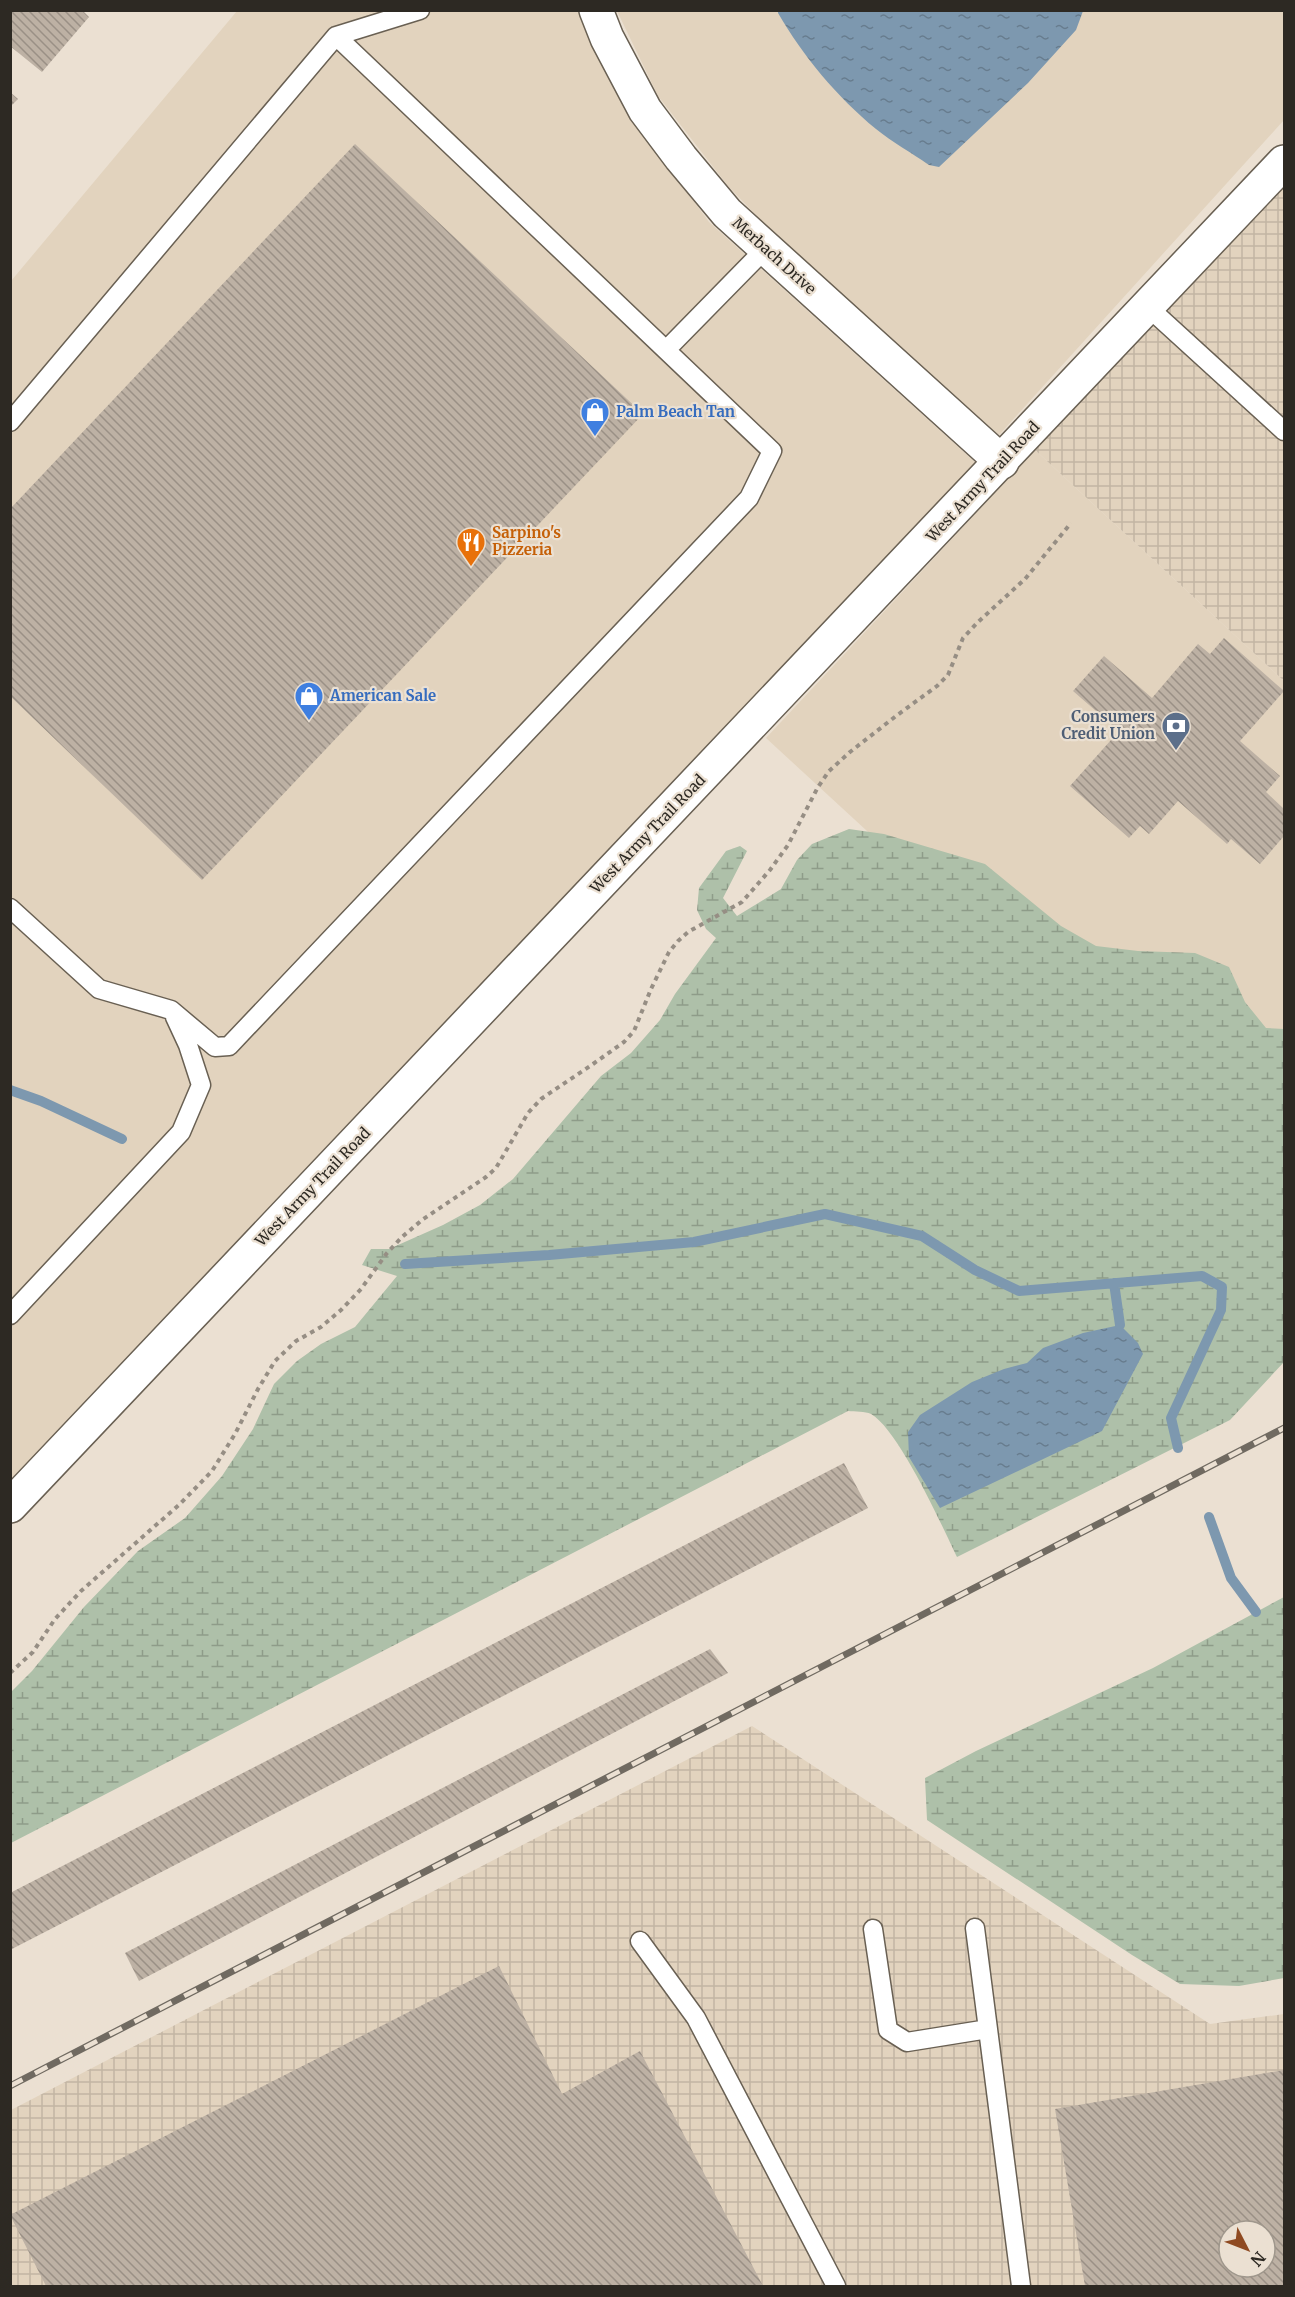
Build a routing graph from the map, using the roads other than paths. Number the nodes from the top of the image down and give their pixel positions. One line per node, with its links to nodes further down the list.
1 (420, 10): 3 (lane)
2 (596, 10): 5 (main road, Merbach Drive)
3 (336, 36): 7 (lane); 8 (lane)
4 (1284, 162): 6 (main road, West Army Trail Road)
5 (766, 248): 7 (lane); 10 (main road, Merbach Drive)
6 (1148, 307): 9 (lane); 10 (main road, West Army Trail Road)
7 (667, 349): 12 (lane)
8 (10, 422)
9 (1284, 431)
10 (1002, 462): 14 (main road, West Army Trail Road)
11 (10, 908): 12 (lane)
12 (171, 1010): 13 (lane)
13 (10, 1314)
14 (10, 1506)
15 (975, 1928): 18 (lane)
16 (873, 1929): 18 (lane)
17 (640, 1941): 19 (lane)
18 (988, 2029): 20 (lane)
19 (836, 2286)
20 (1021, 2286)

